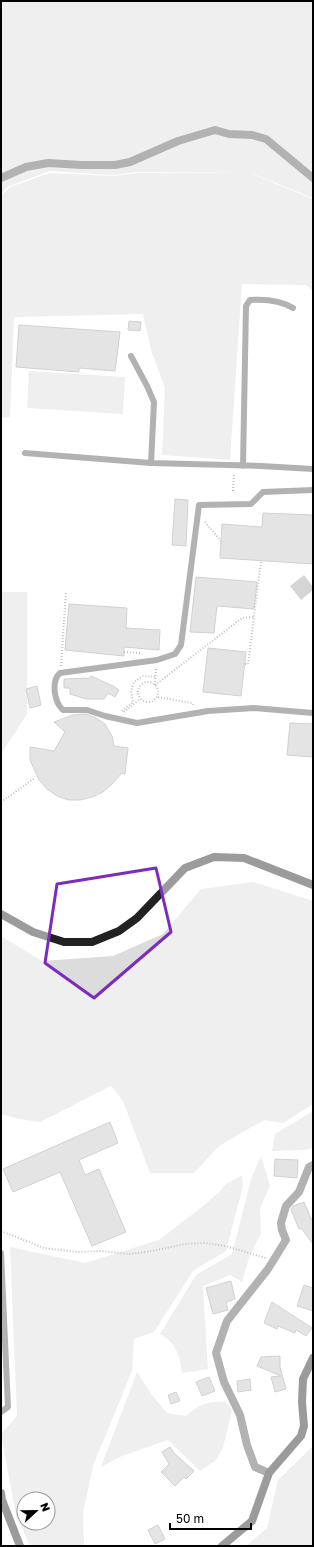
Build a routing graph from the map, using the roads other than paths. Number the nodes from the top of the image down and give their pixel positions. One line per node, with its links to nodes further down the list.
1 (1, 178): 2 (street)
2 (313, 178)
3 (293, 308): 7 (lane)
4 (131, 356): 6 (lane)
5 (25, 453): 6 (lane)
6 (151, 463): 7 (lane)
7 (243, 466): 8 (lane)
8 (313, 469)
9 (313, 490): 10 (lane)
10 (313, 713)
11 (313, 886): 12 (street)
12 (1, 914)
13 (313, 1165): 17 (street)
14 (1, 1253): 16 (lane)
15 (313, 1358): 17 (street)
16 (1, 1412)
17 (269, 1473): 20 (street)
18 (1, 1493): 19 (street)
19 (20, 1546)
20 (222, 1546)

